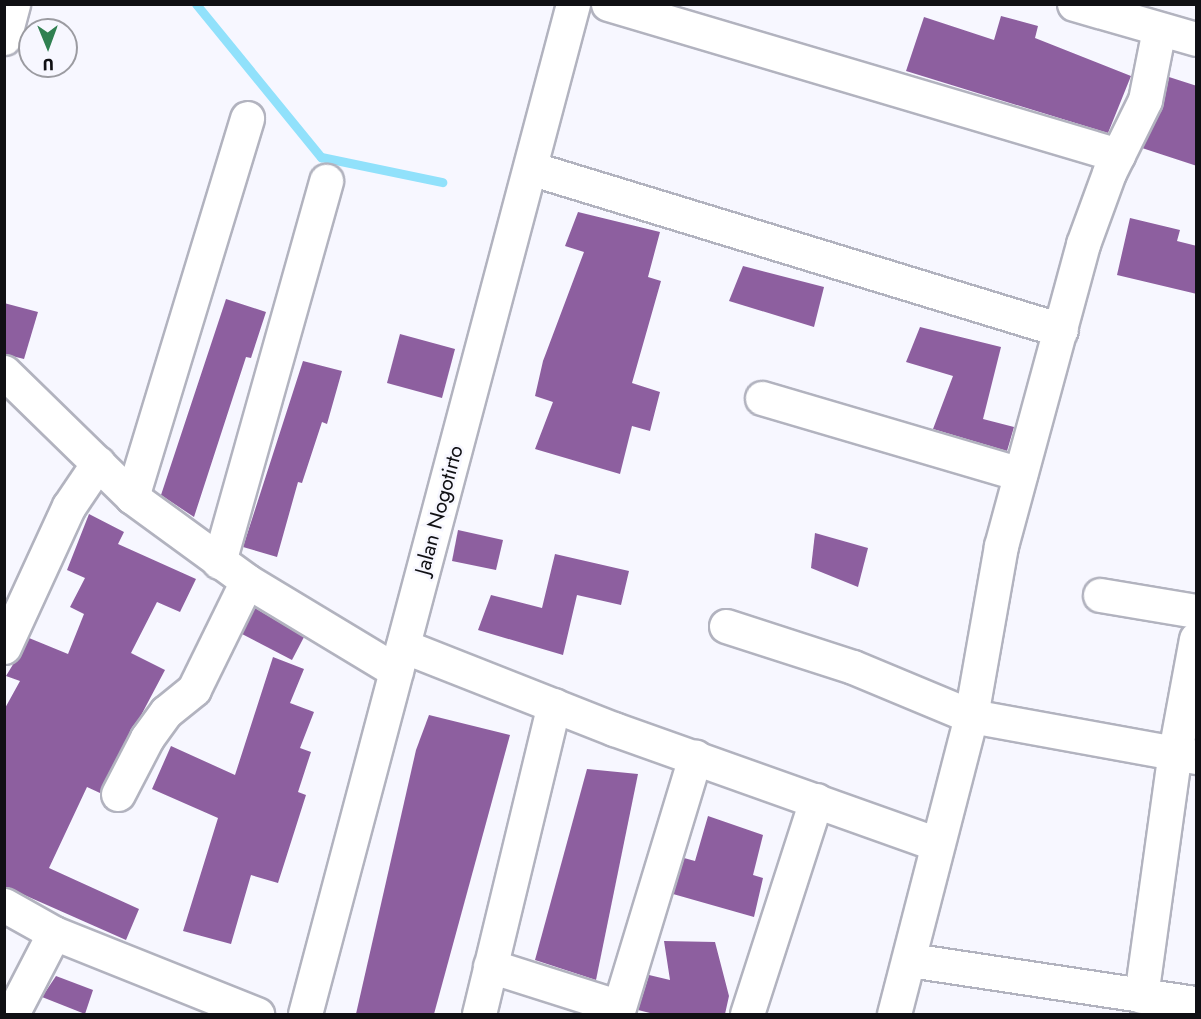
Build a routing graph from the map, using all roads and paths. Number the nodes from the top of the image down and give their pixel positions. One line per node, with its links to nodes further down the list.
1 (14, 4): 6 (street)
2 (573, 4): 10 (street, Jalan Nogotirto)
3 (608, 4): 9 (street)
4 (1074, 4): 5 (street)
5 (1159, 28): 7 (street); 9 (street)
6 (4, 38)
7 (1197, 39)
8 (247, 118): 17 (street)
9 (1118, 155): 12 (street)
10 (530, 168): 12 (street); 25 (street, Jalan Nogotirto)
11 (326, 181): 18 (street)
12 (1060, 330): 16 (street)
13 (4, 372): 15 (street)
14 (762, 398): 16 (street)
15 (98, 463): 17 (street); 24 (street)
16 (1020, 474): 27 (street)
17 (132, 497): 18 (street)
18 (219, 562): 19 (street)
19 (247, 581): 25 (street); 30 (street)
20 (1100, 595): 21 (street)
21 (1197, 611)
22 (726, 626): 27 (street)
23 (1197, 639): 28 (street)
24 (4, 647)
25 (399, 658): 26 (street); 41 (street, Jalan Nogotirto)
26 (554, 705): 29 (street); 36 (street)
27 (971, 716): 28 (street); 32 (street)
28 (1186, 754): 37 (street)
29 (695, 757): 31 (street); 38 (street)
30 (118, 794)
31 (816, 800): 32 (street); 43 (street)
32 (937, 844): 35 (street)
33 (4, 905): 34 (street)
34 (54, 933): 39 (street); 40 (street)
35 (910, 960): 37 (street); 44 (street)
36 (490, 966): 38 (street); 42 (street)
37 (1169, 1003)
38 (618, 1011)
39 (12, 1014)
40 (256, 1014)
41 (305, 1014)
42 (479, 1014)
43 (747, 1014)
44 (894, 1014)

